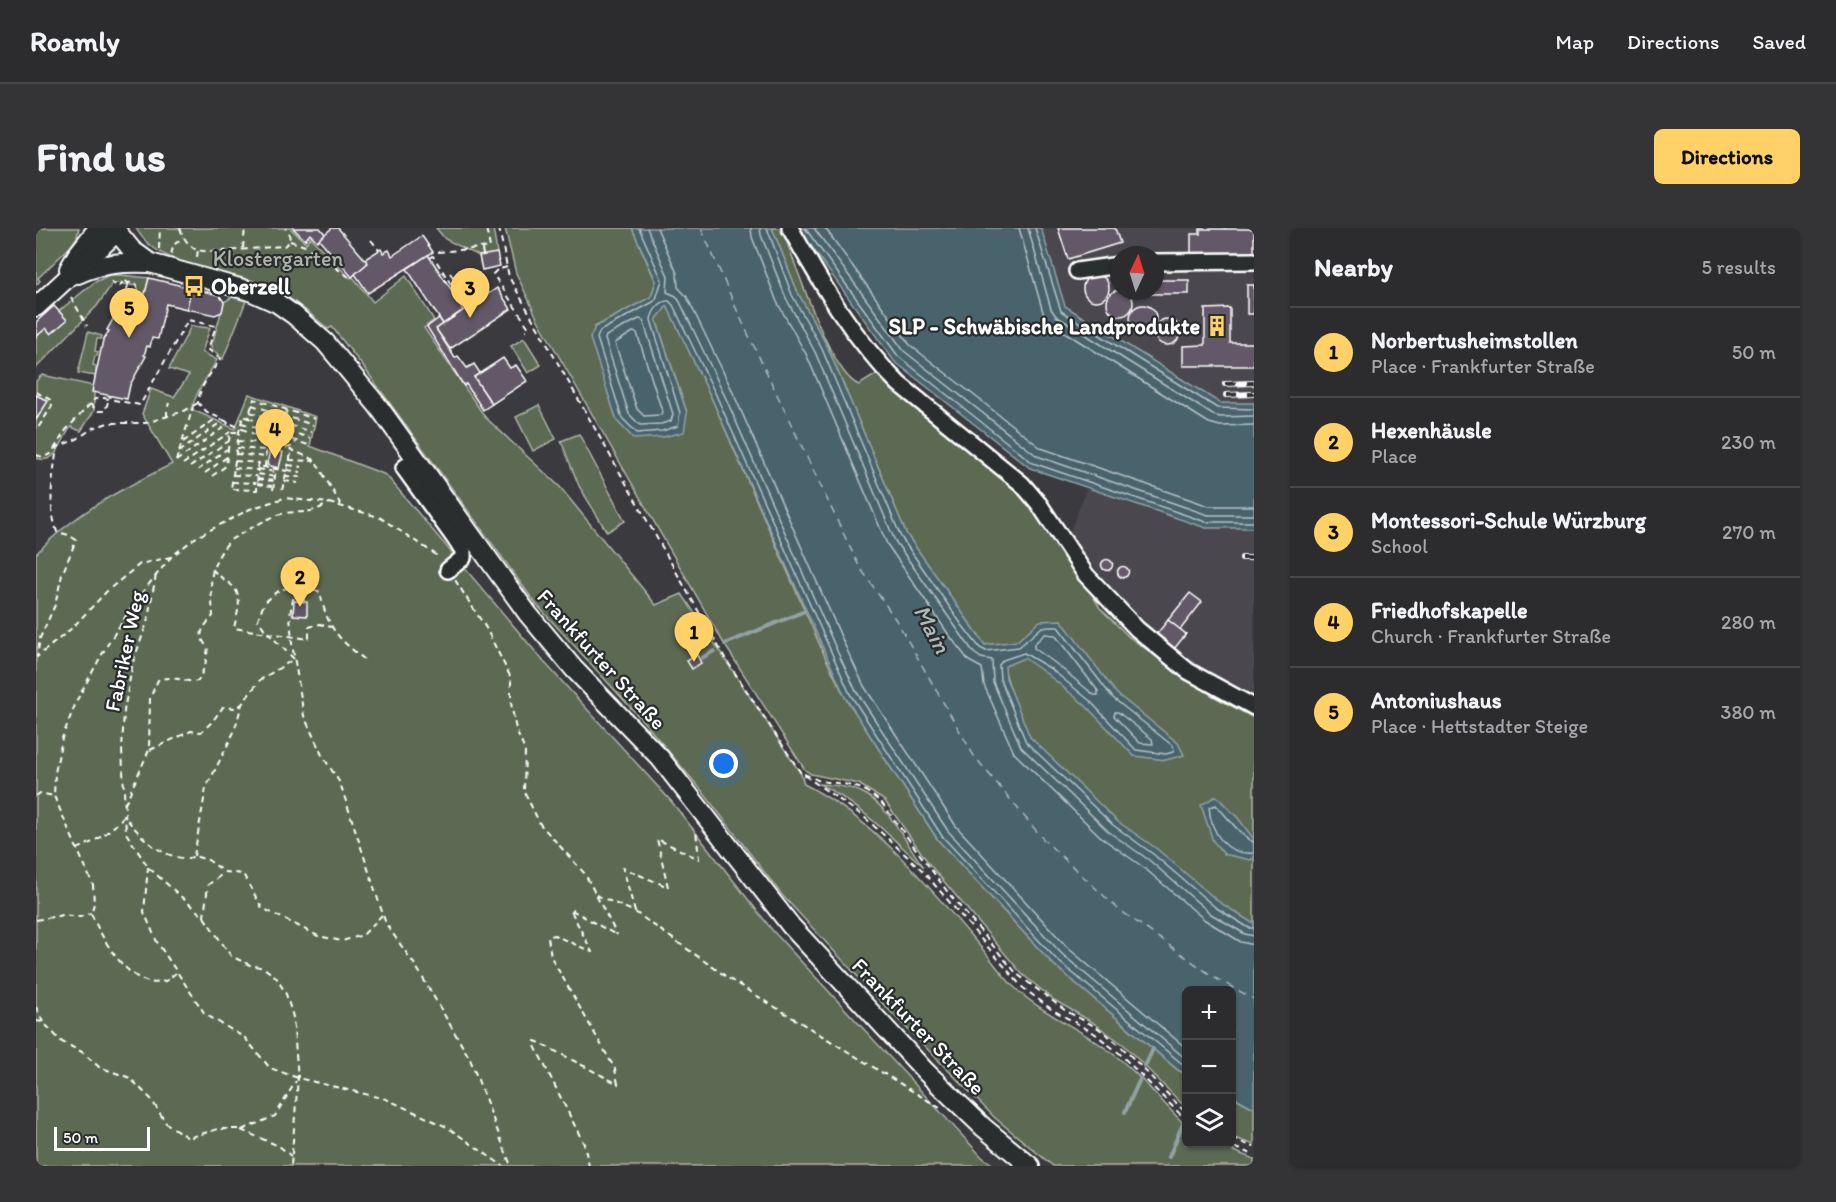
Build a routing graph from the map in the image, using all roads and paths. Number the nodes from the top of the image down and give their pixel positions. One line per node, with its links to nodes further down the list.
1 (160, 228): 19 (path)
2 (180, 228): 9 (path)
3 (245, 228): 12 (path)
4 (285, 228): 11 (path)
5 (486, 228): 13 (path)
6 (499, 228): 25 (path)
7 (790, 228): 125 (street)
8 (109, 229): 19 (main road, Frankfurter Straße); 31 (main road)
9 (183, 237): 14 (path); 18 (path)
10 (372, 240): 15 (path)
11 (290, 241): 12 (path); 28 (path)
12 (243, 248): 14 (path)
13 (482, 249): 16 (path); 17 (path)
14 (198, 250): 20 (path)
15 (379, 250)
16 (438, 252)
17 (483, 255)
18 (171, 256)
19 (154, 257): 31 (main road); 85 (main road, Frankfurter Straße)
20 (197, 257)
21 (430, 258): 33 (path)
22 (1254, 261): 23 (street)
23 (1164, 262)
24 (1110, 266): 26 (street)
25 (507, 267): 39 (path); 127 (path)
26 (1077, 271)
27 (450, 273): 33 (path)
28 (349, 277)
29 (111, 281): 30 (path)
30 (128, 283): 32 (path); 34 (path)
31 (61, 284): 37 (main road)
32 (127, 290)
33 (464, 293): 36 (path)
34 (136, 294)
35 (72, 300): 38 (path)
36 (473, 304)
37 (36, 307)
38 (87, 326)
39 (525, 331)
40 (36, 393): 61 (path)
41 (110, 396): 44 (path)
42 (169, 403): 51 (path)
43 (198, 403): 44 (path); 46 (path); 49 (path)
44 (90, 404): 73 (path)
45 (252, 405): 47 (path); 48 (path); 50 (path)
46 (193, 407): 51 (path); 70 (path)
47 (287, 410): 50 (path); 54 (path)
48 (250, 412): 52 (path); 57 (path)
49 (216, 416): 53 (path); 70 (path)
50 (285, 416): 57 (path); 58 (path)
51 (166, 417): 73 (path)
52 (248, 418): 56 (path); 59 (path)
53 (222, 419): 55 (path); 79 (path)
54 (315, 419)
55 (228, 422): 60 (path); 79 (path)
56 (241, 422): 60 (path); 64 (path)
57 (283, 422): 59 (path); 63 (path)
58 (313, 425)
59 (281, 429): 64 (path); 65 (path)
60 (239, 430): 62 (path); 67 (path); 68 (path)
61 (36, 431)
62 (230, 432): 66 (path); 89 (path)
63 (311, 432)
64 (279, 435): 69 (path)
65 (310, 438)
66 (229, 441): 76 (path); 92 (path)
67 (238, 441): 68 (path); 74 (path)
68 (267, 441): 71 (path); 77 (path)
69 (296, 441): 72 (path); 75 (path)
70 (182, 443): 79 (path)
71 (277, 444): 75 (path); 80 (path)
72 (308, 445)
73 (57, 447): 82 (path); 114 (path)
74 (237, 447): 77 (path); 81 (path)
75 (286, 448): 78 (path)
76 (228, 449): 83 (path); 96 (path)
77 (266, 450): 84 (path)
78 (292, 450): 86 (path); 88 (path)
79 (179, 452)
80 (276, 452)
81 (236, 454): 84 (path); 87 (path)
82 (36, 455)
83 (227, 457): 100 (path); 102 (path)
84 (266, 457): 93 (path)
85 (416, 459): 116 (street); 161 (main road, Frankfurter Straße)
86 (289, 460): 88 (path); 90 (path)
87 (235, 461): 94 (path); 95 (path)
88 (315, 461): 113 (path)
89 (183, 464)
90 (288, 465): 91 (path); 98 (path)
91 (302, 466)
92 (190, 467)
93 (265, 467): 95 (path); 97 (path)
94 (234, 468): 95 (path); 101 (path)
95 (258, 468): 97 (path); 106 (path)
96 (198, 470)
97 (276, 470): 98 (path); 104 (path)
98 (287, 471): 99 (path); 103 (path)
99 (301, 472)
100 (205, 473)
101 (233, 475): 106 (path); 109 (path)
102 (212, 476)
103 (285, 476): 105 (path); 108 (path)
104 (275, 477): 106 (path); 107 (path)
105 (300, 477)
106 (257, 479): 107 (path); 107 (path); 109 (path); 109 (path)
107 (274, 481)
108 (284, 481): 110 (path); 111 (path)
109 (232, 482)
110 (298, 483)
111 (282, 490)
112 (329, 503): 113 (path); 114 (path); 115 (path)
113 (342, 506): 116 (path)
114 (171, 557): 117 (path)
115 (212, 569): 120 (path); 126 (path)
116 (448, 570): 137 (path)
117 (157, 573): 129 (path); 130 (path, Fabriker Weg)
118 (305, 600): 121 (path)
119 (331, 627): 120 (path); 121 (path); 123 (path)
120 (266, 631): 121 (path); 122 (path)
121 (292, 637): 122 (path)
122 (294, 659): 124 (path); 140 (path)
123 (364, 659)
124 (242, 704): 126 (path); 134 (path)
125 (1254, 707)
126 (148, 750): 130 (path)
127 (801, 774): 149 (path); 150 (path)
128 (36, 796): 129 (path)
129 (54, 796): 133 (path)
130 (124, 806): 131 (path, Fabriker Weg)
131 (124, 816): 133 (path); 134 (path); 135 (path, Fabriker Weg)
132 (695, 821): 138 (path)
133 (77, 849): 139 (path)
134 (194, 855): 136 (path)
135 (148, 867): 141 (path, Fabriker Weg); 143 (path)
136 (225, 872): 140 (path); 141 (path)
137 (596, 895): 138 (path); 160 (path)
138 (635, 912): 148 (path)
139 (91, 913): 142 (path); 143 (path)
140 (382, 915): 159 (path)
141 (204, 918): 147 (path, Fabriker Weg)
142 (36, 920)
143 (176, 973): 147 (path)
144 (36, 1007): 146 (path)
145 (36, 1021): 146 (path)
146 (43, 1022): 151 (path)
147 (297, 1078): 151 (path); 156 (path, Fabriker Weg); 158 (path)
148 (940, 1108)
149 (1182, 1109)
150 (1182, 1116)
151 (238, 1129): 156 (path)
152 (1236, 1140): 154 (path)
153 (1236, 1147): 155 (path)
154 (1254, 1147)
155 (1254, 1155)
156 (291, 1156): 157 (path, Fabriker Weg)
157 (291, 1166)
158 (503, 1166)
159 (511, 1166)
160 (589, 1166)
161 (1030, 1166)

